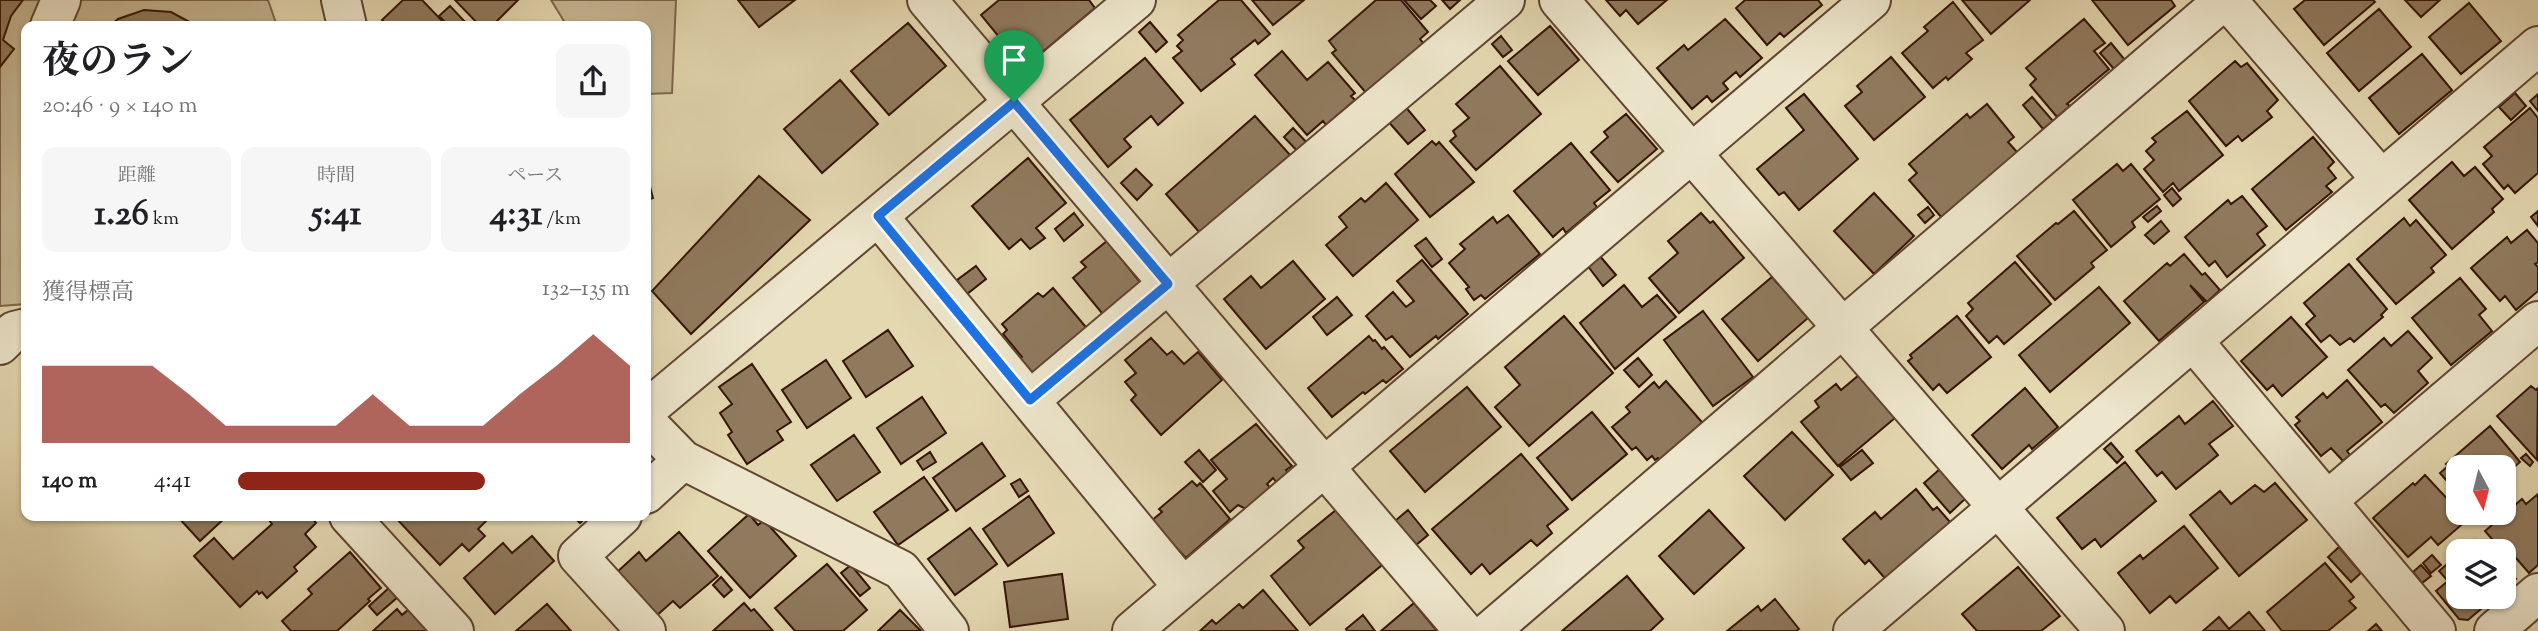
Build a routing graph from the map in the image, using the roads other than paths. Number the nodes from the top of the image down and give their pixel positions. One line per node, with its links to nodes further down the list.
1 (61, 0): 9 (street)
2 (341, 0): 10 (street)
3 (927, 0): 12 (street)
4 (1136, 0): 12 (street)
5 (1505, 0): 16 (street)
6 (1559, 0): 13 (street)
7 (1871, 0): 13 (street)
8 (2226, 0): 14 (street); 18 (street)
9 (52, 21)
10 (346, 21)
11 (2538, 46): 14 (street)
12 (1014, 102): 15 (street); 16 (street)
13 (1692, 153): 18 (street); 24 (street)
14 (2381, 179): 19 (street)
15 (878, 216): 20 (street); 21 (street)
16 (1168, 284): 20 (street); 24 (street)
17 (2538, 321): 26 (street)
18 (1843, 328): 27 (street); 37 (street)
19 (2193, 341): 26 (street); 27 (street)
20 (1030, 400): 30 (street)
21 (651, 406)
22 (651, 427): 23 (street)
23 (683, 460): 25 (street); 34 (street)
24 (1324, 467): 30 (street); 36 (street)
25 (651, 489)
26 (2328, 500): 40 (street)
27 (1998, 507): 38 (street); 39 (street)
28 (354, 521): 32 (street)
29 (616, 521): 33 (street)
30 (1184, 587): 35 (street)
31 (2538, 593): 41 (street)
32 (454, 631)
33 (646, 631)
34 (949, 631)
35 (1132, 631)
36 (1464, 631)
37 (1490, 631)
38 (1853, 631)
39 (2105, 631)
40 (2437, 631)
41 (2494, 631)

